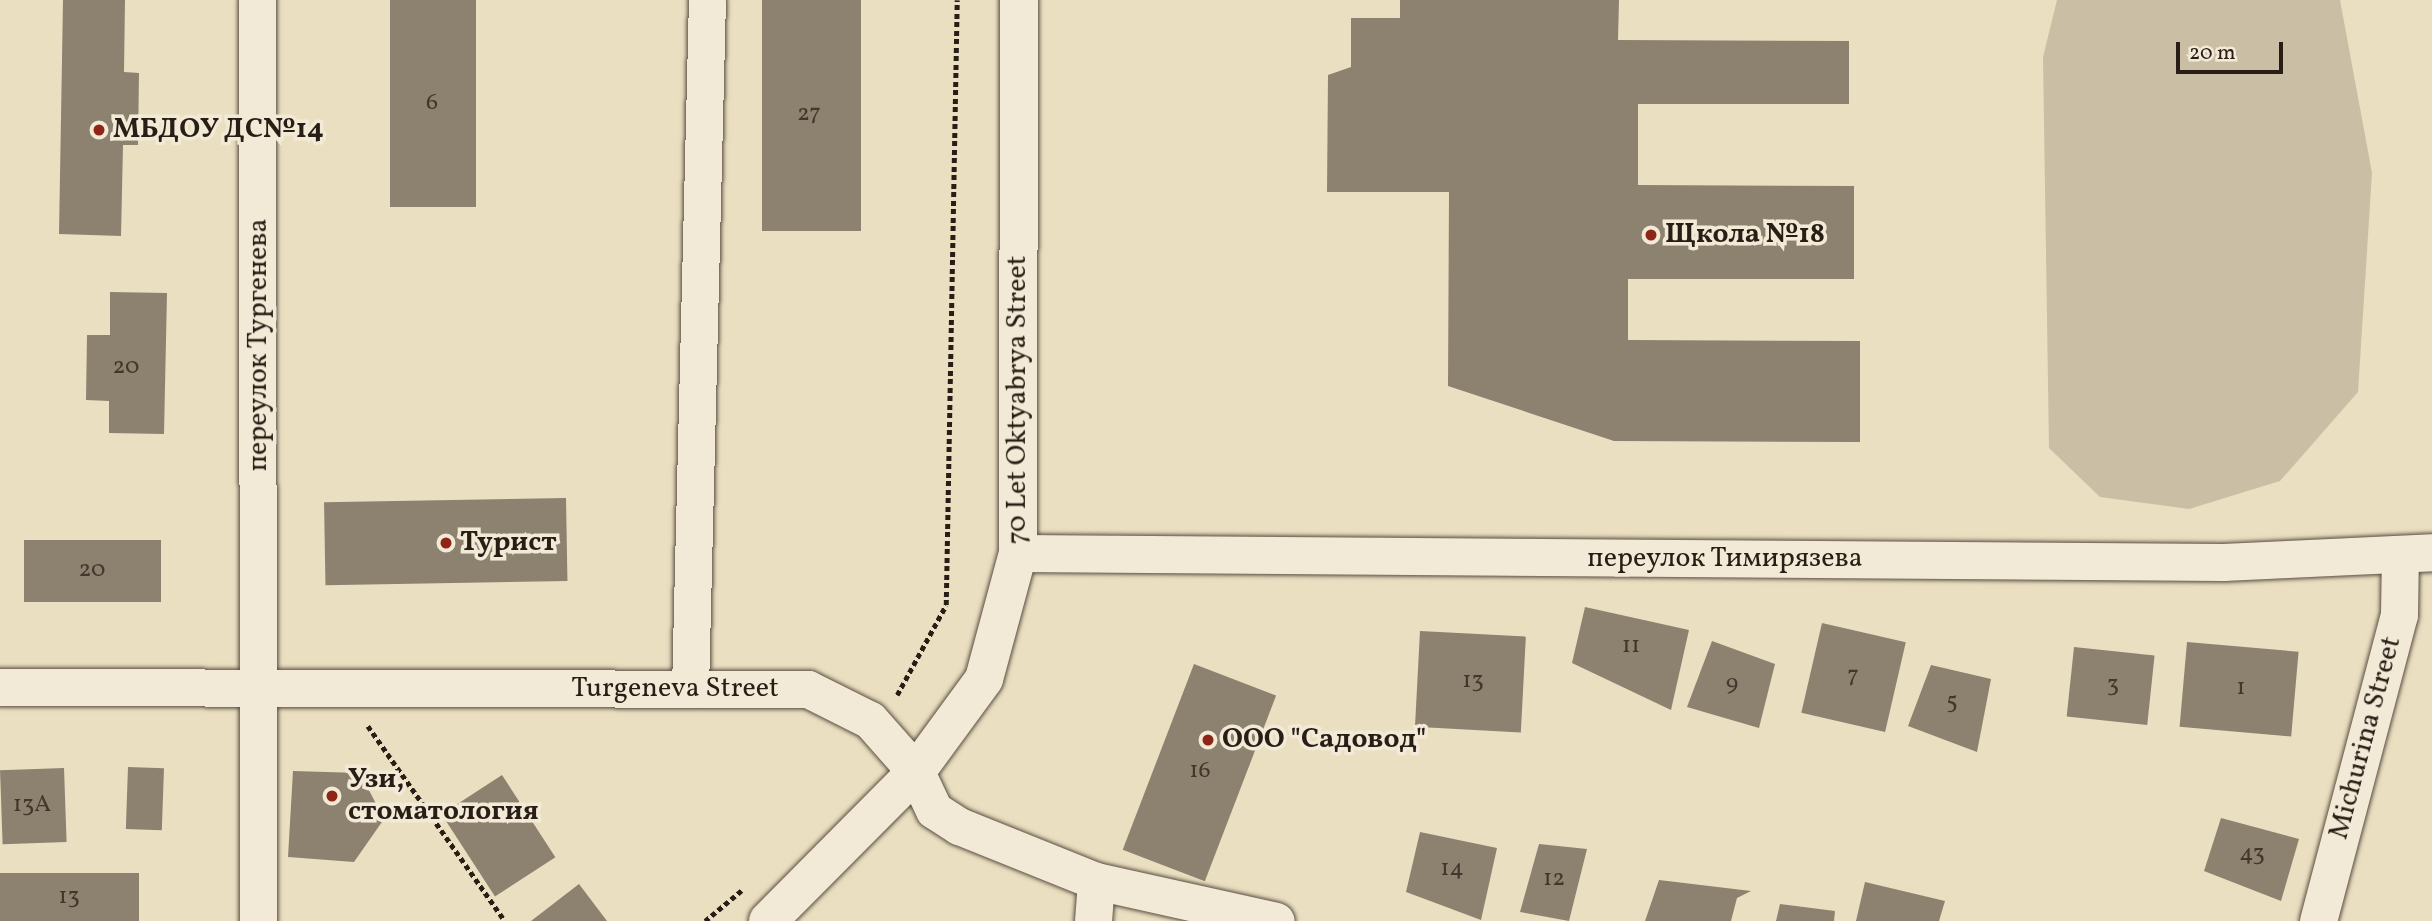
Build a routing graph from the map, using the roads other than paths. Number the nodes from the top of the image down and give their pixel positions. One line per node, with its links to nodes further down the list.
1 (257, 0): 8 (street, переулок Тургенева)
2 (707, 0): 7 (street)
3 (1020, 0): 4 (street, 70 Let Oktyabrya Street)
4 (1018, 553): 5 (street, переулок Тимирязева); 9 (street, 70 Let Oktyabrya Street)
5 (2416, 553): 15 (street, Michurina Street)
6 (0, 687): 8 (street, Turgeneva Street)
7 (690, 689): 8 (street, Turgeneva Street); 9 (street, Turgeneva Street)
8 (261, 690): 11 (street, переулок Тургенева)
9 (916, 772): 10 (street, Turgeneva Street); 12 (street, 70 Let Oktyabrya Street)
10 (1096, 881): 13 (street); 14 (street, Turgeneva Street)
11 (258, 921)
12 (768, 921)
13 (1093, 921)
14 (1276, 921)
15 (2318, 921)

